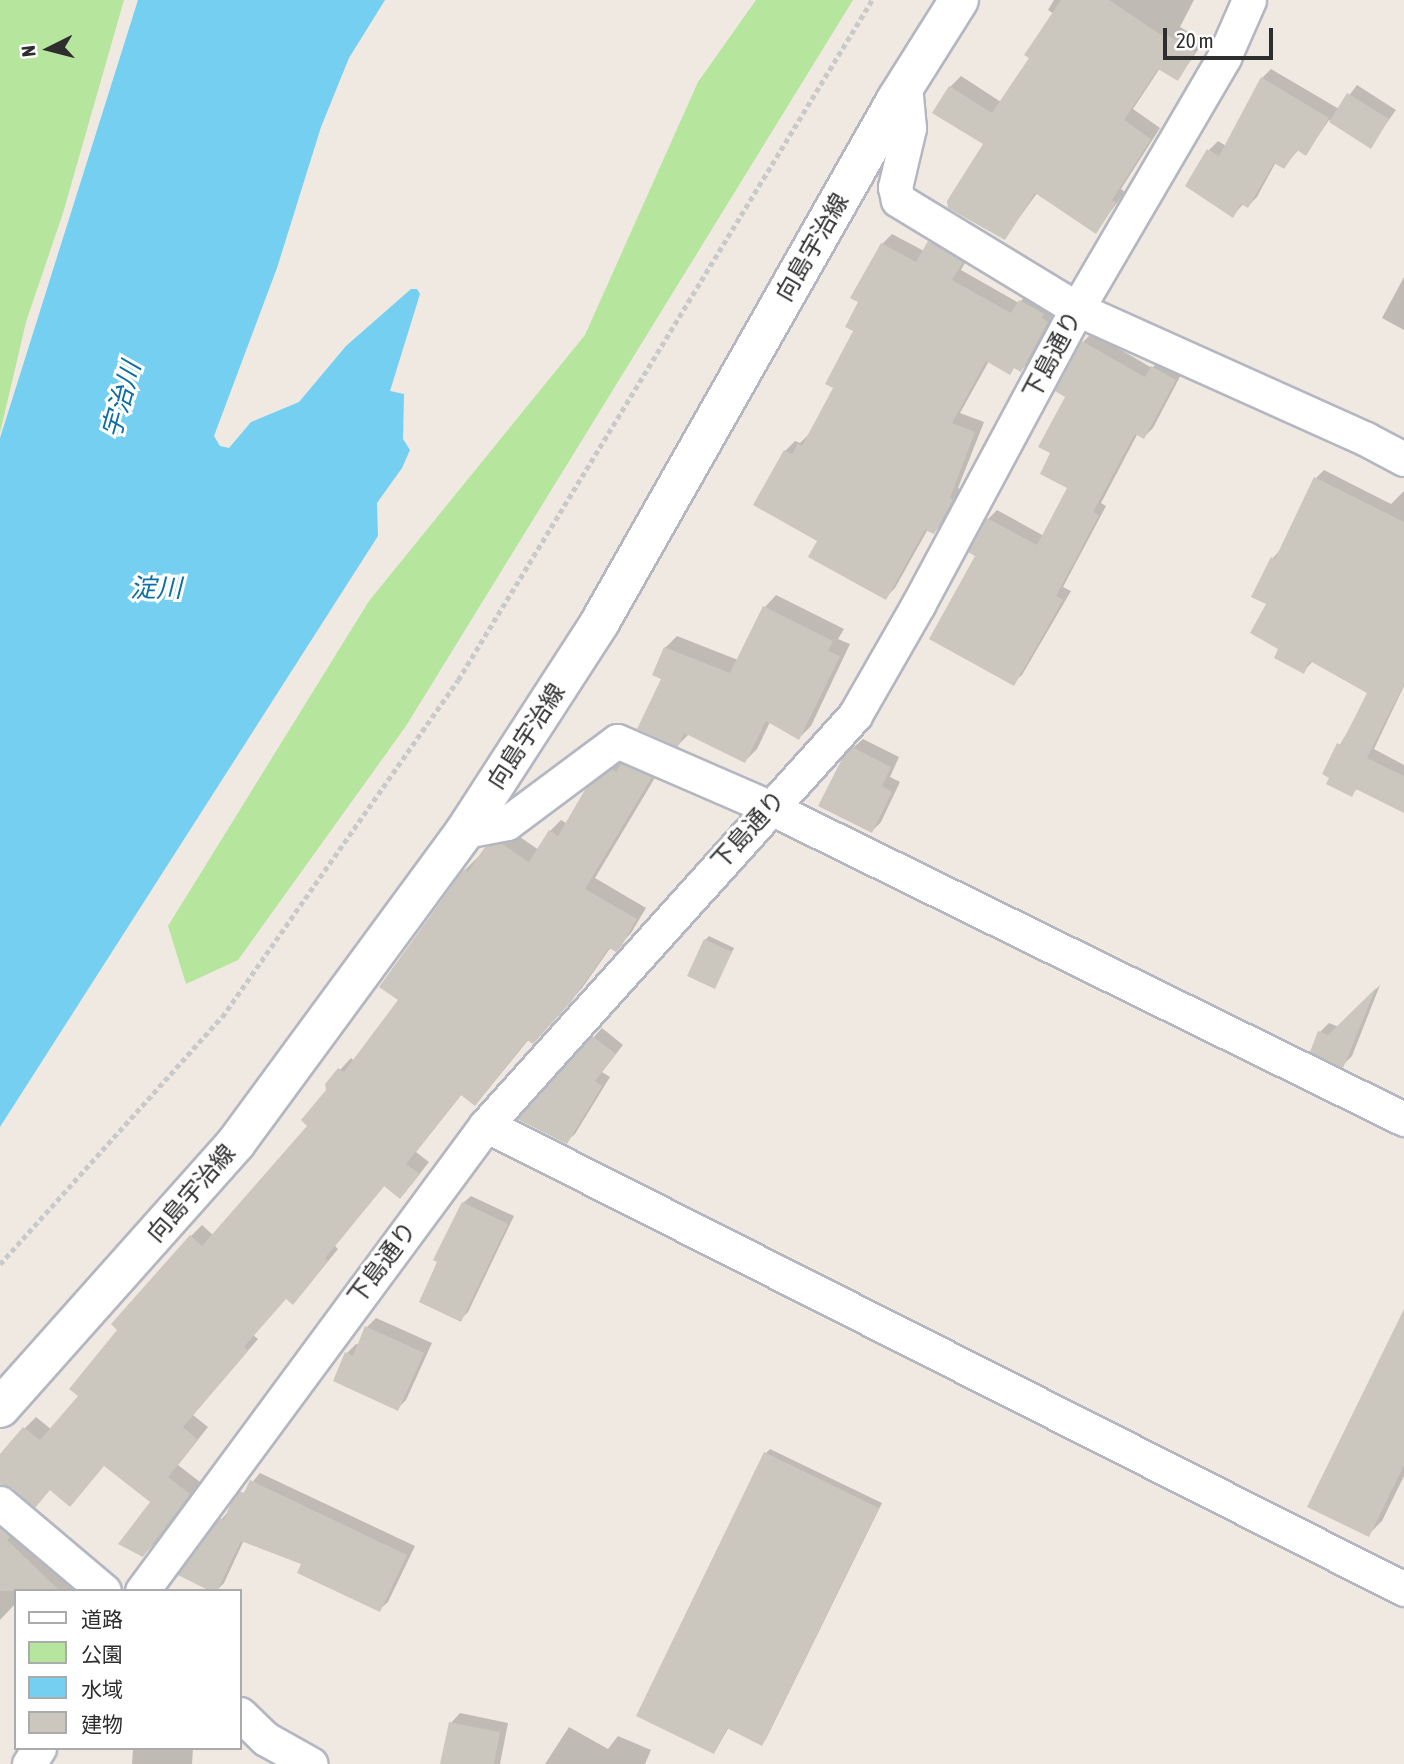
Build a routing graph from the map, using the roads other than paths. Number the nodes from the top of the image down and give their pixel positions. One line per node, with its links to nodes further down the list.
1 (958, 0): 3 (main road, 向島宇治線)
2 (1250, 0): 4 (street, 下島通り)
3 (905, 85): 4 (street); 7 (main road, 向島宇治線)
4 (1077, 309): 5 (street); 6 (street, 下島通り)
5 (1404, 459)
6 (769, 807): 7 (street); 8 (street); 9 (street, 下島通り)
7 (464, 831): 10 (main road, 向島宇治線)
8 (1404, 1119)
9 (486, 1125): 13 (street, 下島通り); 14 (street)
10 (0, 1408)
11 (0, 1503): 12 (street)
12 (102, 1589)
13 (143, 1589)
14 (1404, 1589)
15 (242, 1716): 16 (street)
16 (311, 1764)

